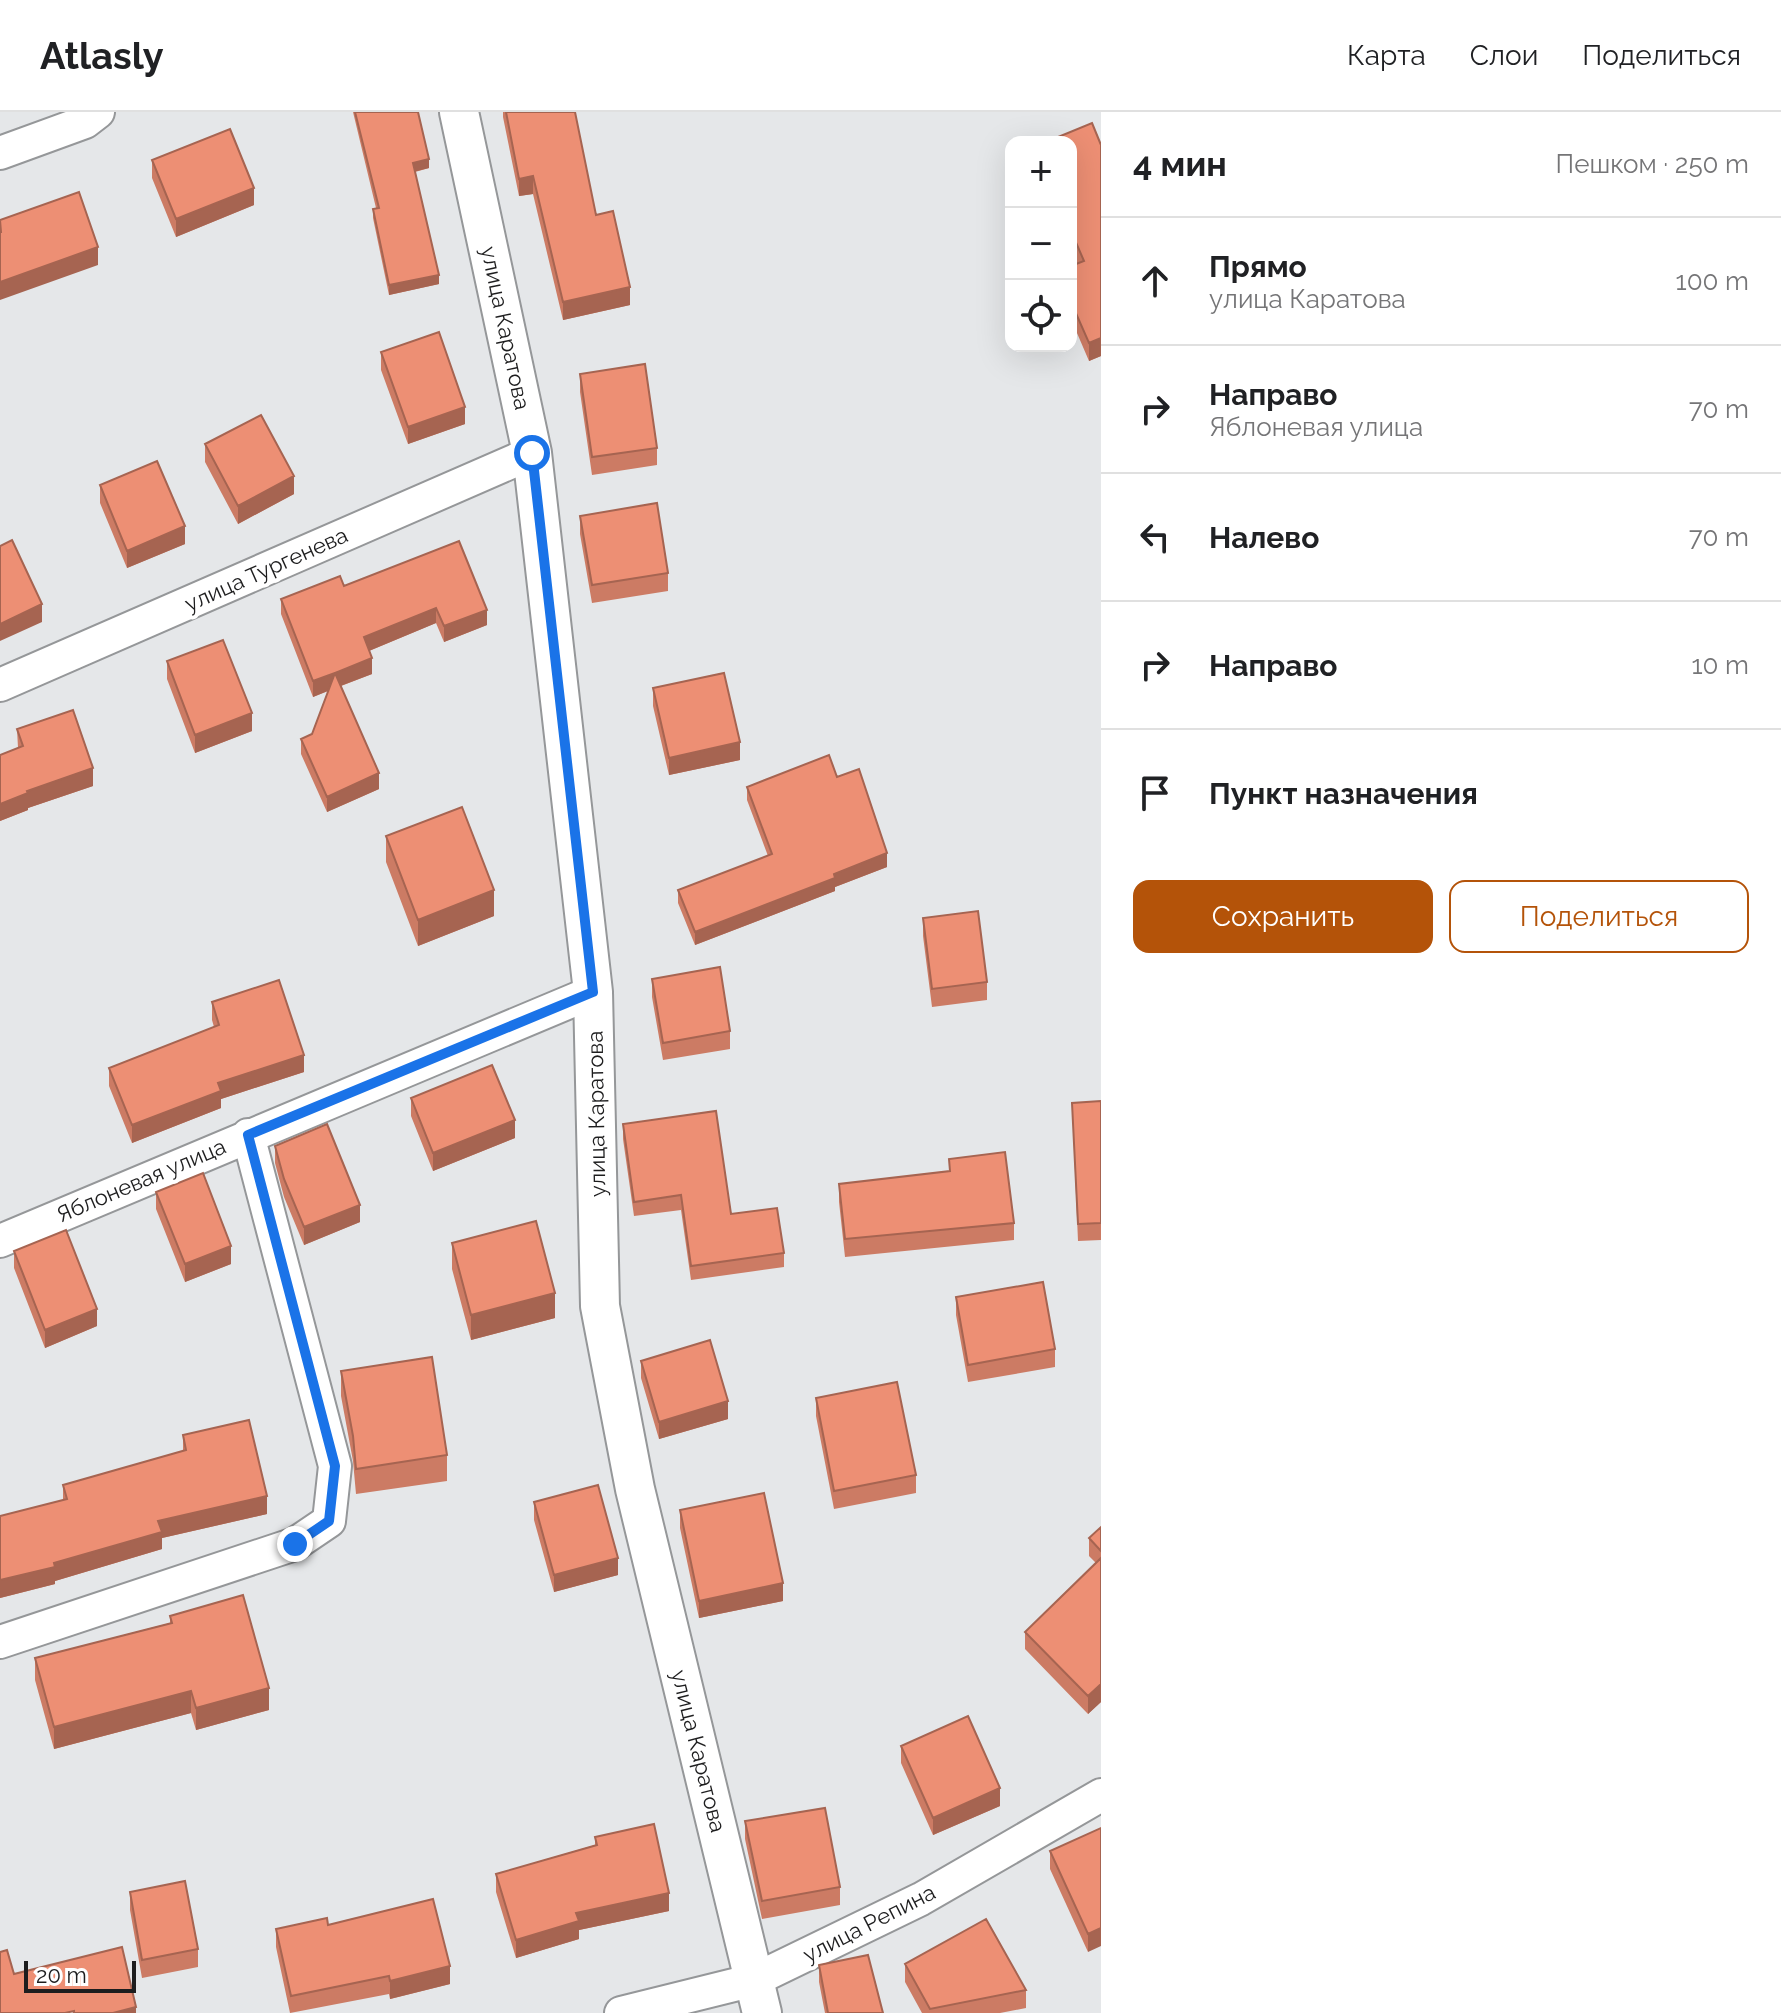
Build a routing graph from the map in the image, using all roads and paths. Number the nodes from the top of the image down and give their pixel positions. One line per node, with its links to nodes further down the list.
1 (98, 112): 3 (street)
2 (459, 112): 4 (street, улица Каратова)
3 (0, 153)
4 (532, 453): 5 (street, улица Тургенева); 6 (street, улица Каратова)
5 (0, 685)
6 (593, 992): 7 (street, Яблоневая улица); 11 (street, улица Каратова)
7 (248, 1135): 8 (street, Яблоневая улица); 9 (street)
8 (0, 1241)
9 (0, 1642)
10 (1101, 1795): 11 (street, улица Репина)
11 (758, 1996): 12 (street, улица Репина)
12 (621, 2013)

